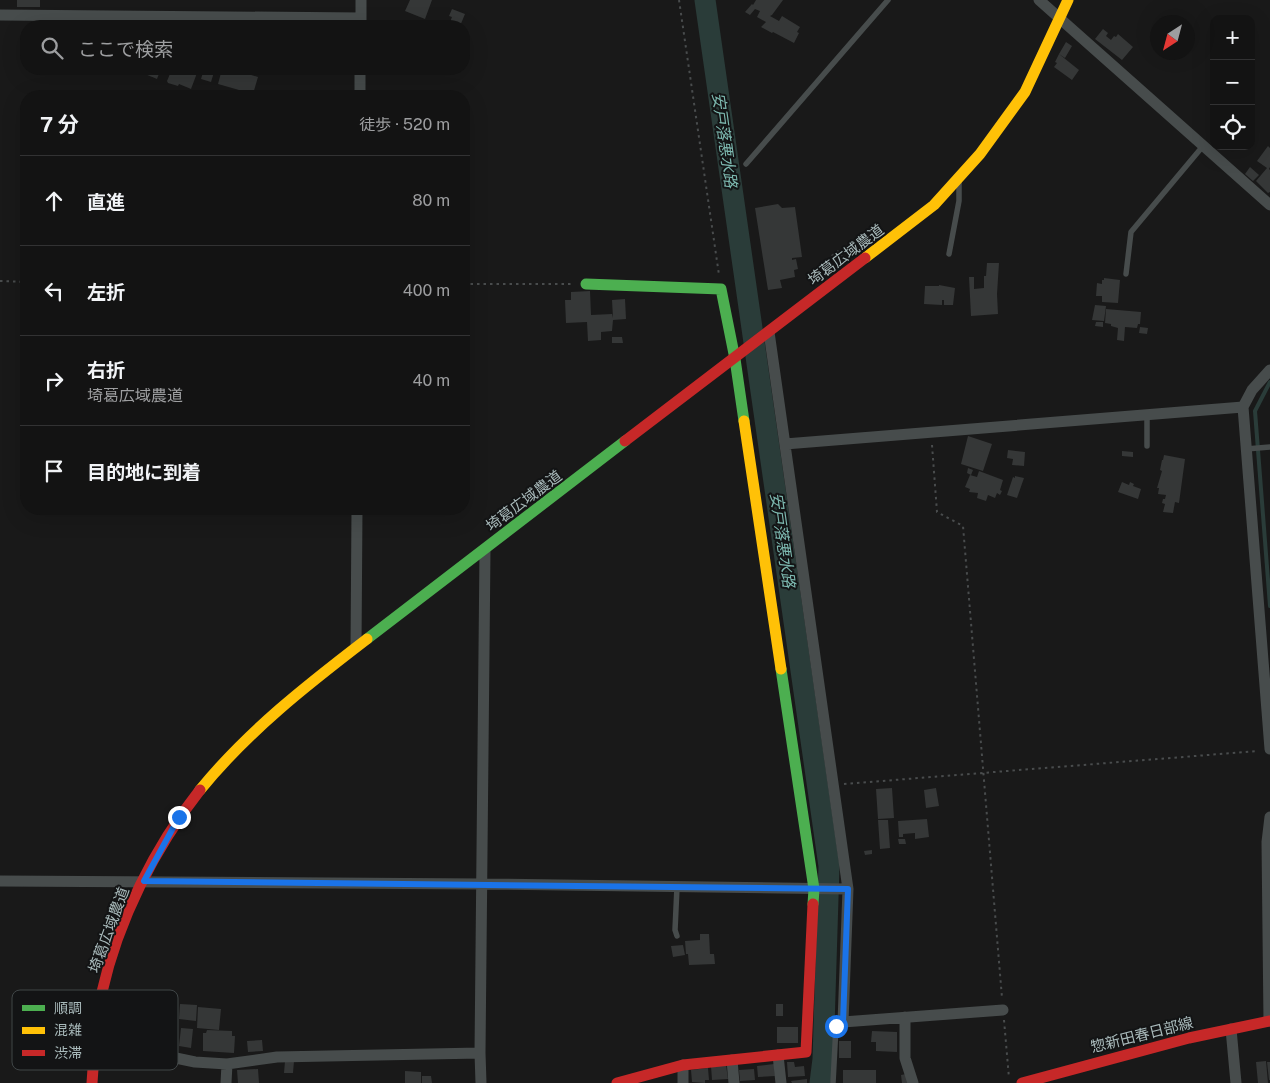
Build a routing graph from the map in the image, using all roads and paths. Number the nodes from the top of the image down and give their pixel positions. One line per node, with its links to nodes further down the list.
1 (361, 0): 9 (street)
2 (680, 0): 22 (path)
3 (888, 0): 13 (lane)
4 (1039, 0): 7 (street)
5 (1068, 0): 7 (street, 埼葛広域農道)
6 (0, 15): 8 (street)
7 (1060, 18): 12 (street); 14 (street, 埼葛広域農道)
8 (258, 20)
9 (361, 20)
10 (360, 75): 11 (street)
11 (360, 90)
12 (1203, 146): 15 (street); 17 (lane)
13 (746, 164)
14 (959, 177): 16 (lane); 23 (street, 埼葛広域農道)
15 (1270, 205)
16 (949, 254)
17 (1126, 274)
18 (0, 282): 19 (path)
19 (20, 282)
20 (470, 284): 21 (path)
21 (586, 284): 22 (street)
22 (721, 289): 24 (street)
23 (767, 334): 24 (street, 埼葛広域農道); 29 (street)
24 (737, 357): 34 (street, 埼葛広域農道); 45 (street)
25 (1270, 370): 26 (street)
26 (1243, 407): 27 (street); 32 (street)
27 (1147, 415): 28 (street); 30 (lane)
28 (931, 432): 29 (street); 37 (path)
29 (785, 444): 38 (street)
30 (1147, 446)
31 (1270, 447): 32 (lane)
32 (1246, 449): 36 (street)
33 (357, 515): 35 (street)
34 (485, 550): 35 (street, 埼葛広域農道); 43 (street)
35 (356, 647): 42 (street, 埼葛広域農道)
36 (1265, 750): 37 (path)
37 (984, 773): 38 (path); 49 (path)
38 (834, 785): 46 (street)
39 (1270, 817): 40 (street)
40 (1268, 842): 51 (street)
41 (0, 881): 42 (street)
42 (144, 881): 43 (street); 48 (street, 埼葛広域農道)
43 (483, 884): 44 (street); 54 (street)
44 (677, 887): 45 (street); 47 (lane)
45 (814, 889): 46 (street); 55 (street)
46 (848, 889): 52 (street)
47 (677, 936)
48 (104, 990)
49 (1003, 1010): 50 (street); 71 (path)
50 (905, 1017): 52 (street); 70 (street)
51 (1269, 1021): 53 (street, 惣新田春日部線)
52 (843, 1022): 69 (lane)
53 (1231, 1029): 61 (street, 惣新田春日部線); 73 (street)
54 (480, 1054): 58 (street); 64 (street)
55 (778, 1055): 57 (street); 68 (street)
56 (178, 1058): 58 (street)
57 (732, 1060): 59 (street); 67 (street)
58 (227, 1064): 63 (street)
59 (683, 1065): 65 (street); 66 (street)
60 (93, 1070): 62 (street, 埼葛広域農道)
61 (1066, 1077): 72 (street, 惣新田春日部線)
62 (92, 1083)
63 (226, 1083)
64 (481, 1083)
65 (617, 1083)
66 (683, 1083)
67 (734, 1083)
68 (782, 1083)
69 (833, 1083)
70 (913, 1083)
71 (1010, 1083)
72 (1022, 1083)
73 (1236, 1083)

